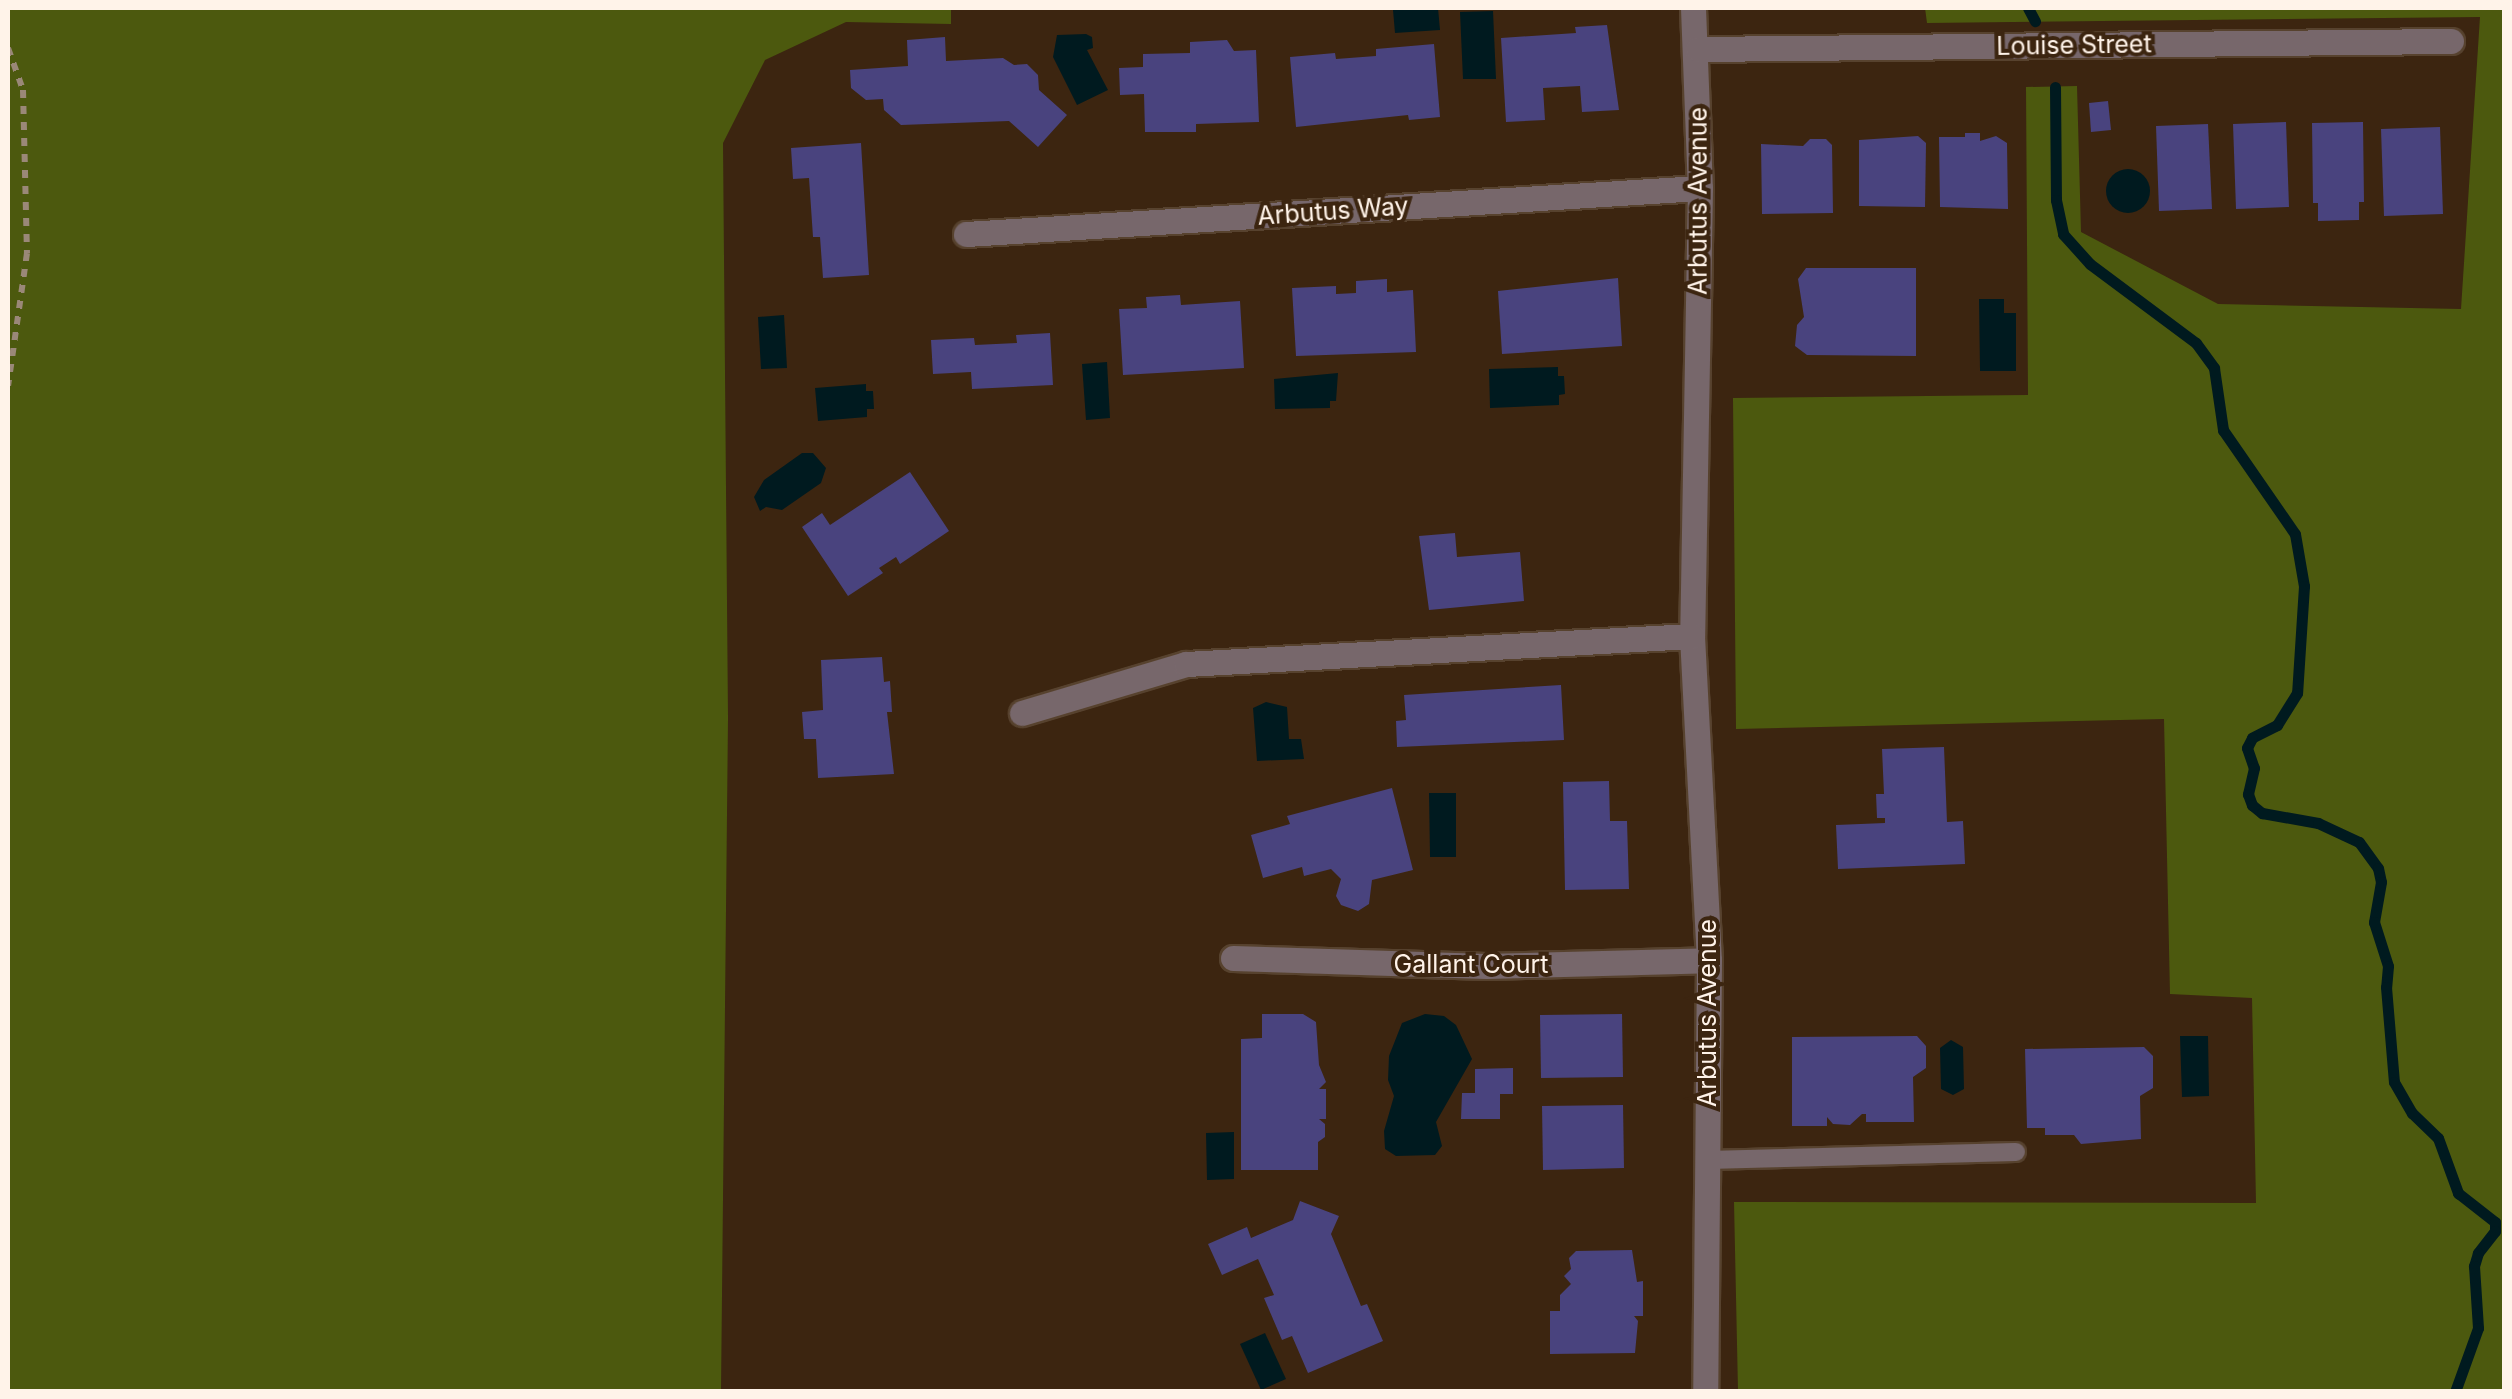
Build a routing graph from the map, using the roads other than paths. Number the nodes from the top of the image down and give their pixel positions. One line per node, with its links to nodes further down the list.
1 (1693, 8): 3 (street, Arbutus Avenue)
2 (2451, 41): 3 (street, Louise Street)
3 (1698, 49): 4 (street, Arbutus Avenue)
4 (1700, 188): 5 (street, Arbutus Way); 6 (street, Arbutus Avenue)
5 (966, 234)
6 (1692, 636): 7 (street); 9 (street, Arbutus Avenue)
7 (1022, 712)
8 (1232, 958): 9 (street, Gallant Court)
9 (1709, 960): 11 (street, Arbutus Avenue)
10 (2016, 1152): 11 (lane)
11 (1707, 1160): 12 (street, Arbutus Avenue)
12 (1701, 1390)

